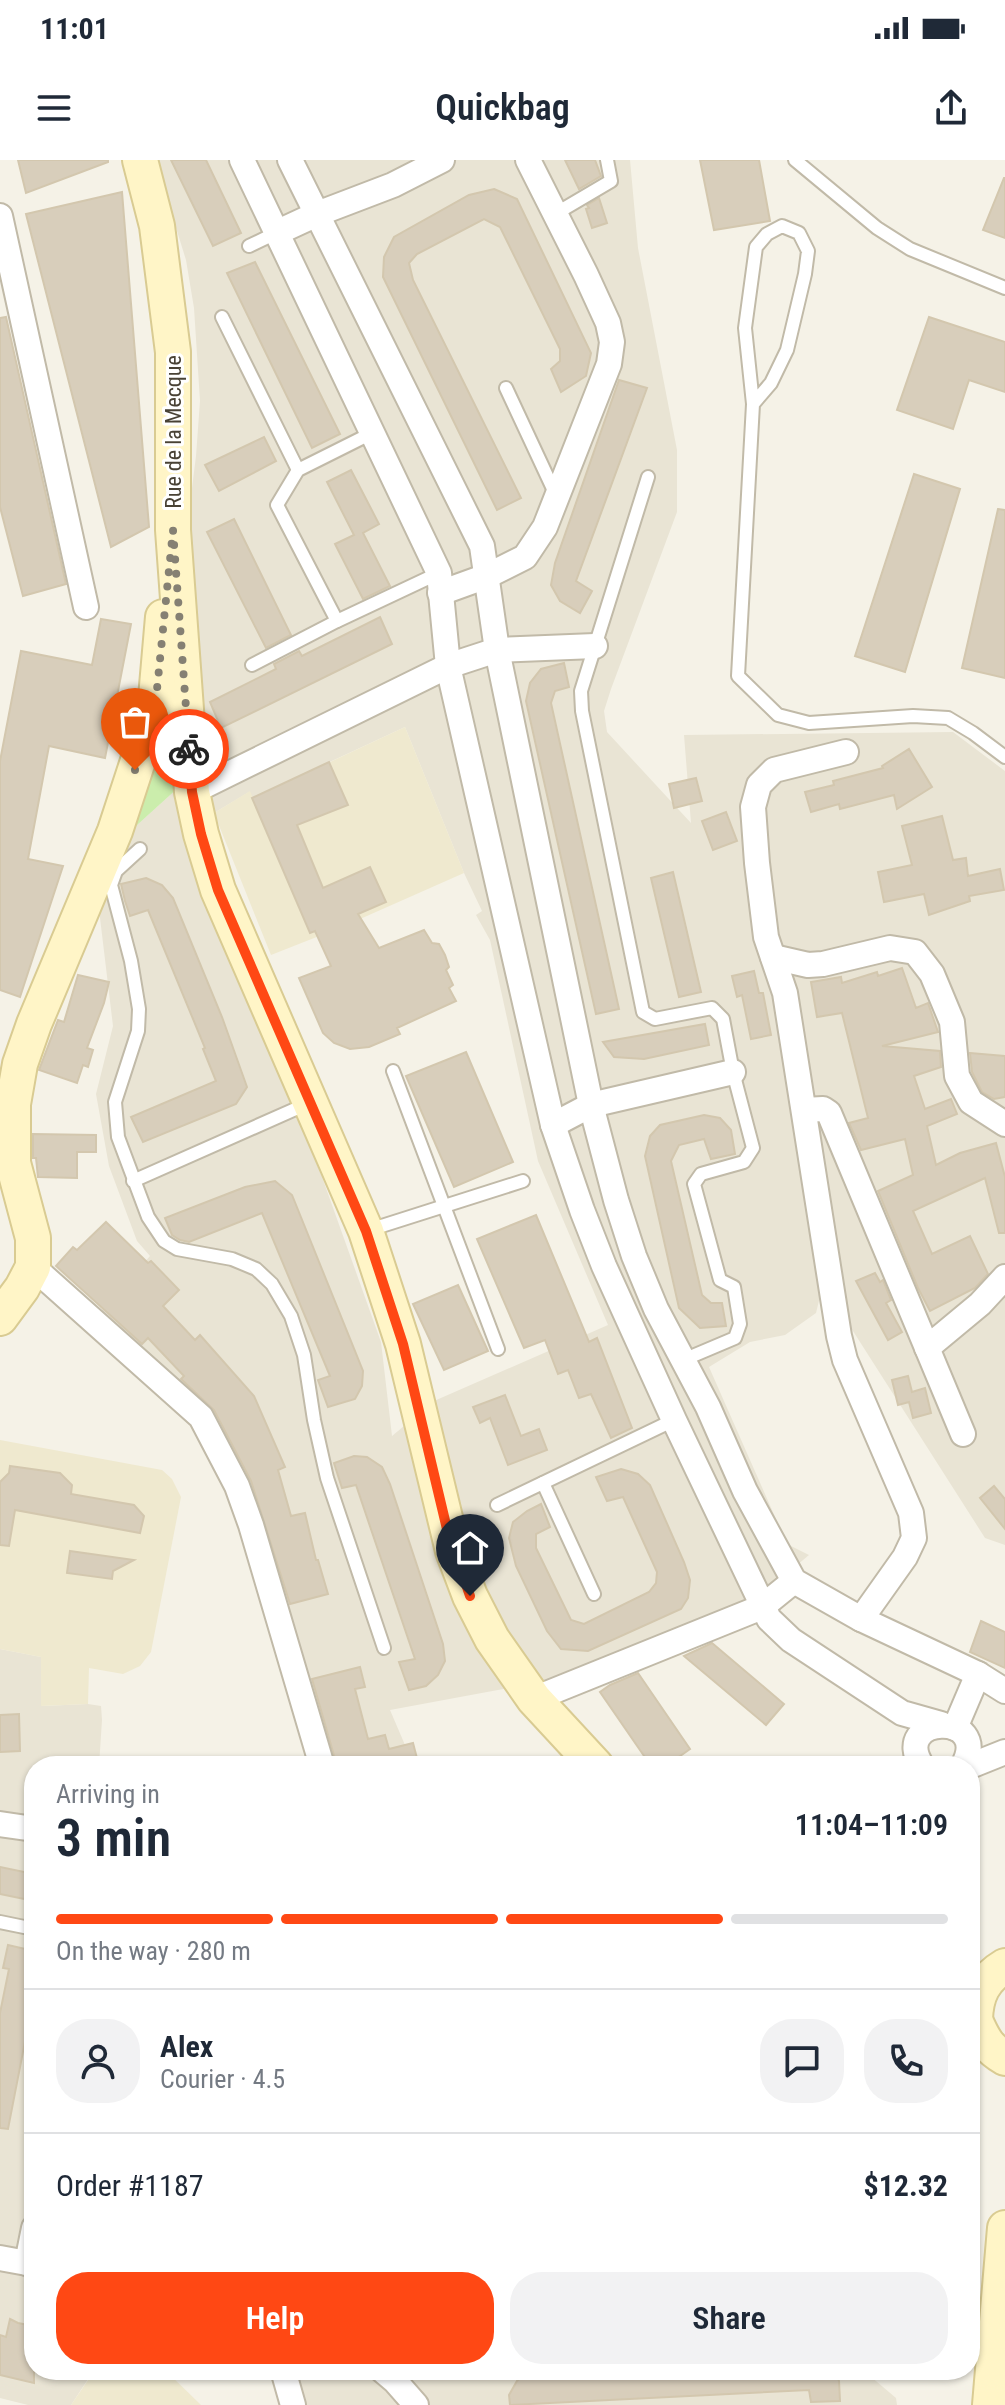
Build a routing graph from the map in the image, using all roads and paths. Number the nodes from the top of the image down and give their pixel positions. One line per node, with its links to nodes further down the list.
1 (140, 160): 21 (street, Rue de la Mecque)
2 (242, 160): 11 (street)
3 (290, 160): 8 (street)
4 (442, 160): 8 (street)
5 (528, 160): 9 (street)
6 (607, 160): 9 (lane)
7 (795, 160): 13 (lane)
8 (317, 214): 11 (street); 22 (street)
9 (555, 214): 20 (street)
10 (0, 216): 24 (street)
11 (276, 233): 12 (lane); 17 (street)
12 (249, 246)
13 (1005, 288)
14 (222, 317): 18 (lane)
15 (506, 388): 20 (lane)
16 (753, 404): 16 (lane); 31 (lane)
17 (372, 433): 18 (lane); 23 (street)
18 (298, 470): 25 (lane)
19 (648, 477): 26 (lane)
20 (557, 496): 22 (street)
21 (173, 530): 32 (street, Rue de la Mecque); 46 (street)
22 (487, 576): 23 (street); 27 (street)
23 (440, 583): 25 (lane); 29 (street)
24 (86, 607)
25 (337, 621): 28 (lane)
26 (595, 646): 27 (street); 36 (lane)
27 (497, 650): 29 (street); 38 (street)
28 (252, 665)
29 (448, 666): 32 (street); 41 (street)
30 (846, 752): 34 (street)
31 (1005, 757)
32 (192, 792): 37 (street, Rue de la Mecque)
33 (140, 849): 42 (lane)
34 (773, 957): 39 (street); 40 (street)
35 (393, 1071): 44 (lane)
36 (733, 1072): 38 (street); 51 (lane)
37 (309, 1103): 42 (lane); 45 (street, Rue de la Mecque)
38 (591, 1105): 41 (street); 51 (street)
39 (804, 1110): 49 (street); 60 (street)
40 (1005, 1124)
41 (553, 1125): 53 (street)
42 (133, 1181): 61 (lane)
43 (523, 1181): 44 (lane)
44 (445, 1206): 45 (lane); 50 (lane)
45 (366, 1231): 64 (street, Rue de la Mecque)
46 (33, 1267): 48 (street); 68 (street)
47 (1005, 1277): 49 (street)
48 (0, 1318)
49 (927, 1348): 54 (street)
50 (498, 1349)
51 (683, 1360): 52 (street)
52 (708, 1407): 53 (street); 57 (street)
53 (674, 1420): 55 (lane); 59 (street)
54 (963, 1434)
55 (543, 1483): 56 (lane); 58 (lane)
56 (497, 1505)
57 (794, 1581): 59 (street); 60 (street)
58 (594, 1594)
59 (762, 1607): 64 (street); 65 (street)
60 (861, 1619): 62 (street)
61 (384, 1648)
62 (978, 1674): 63 (street); 66 (street)
63 (1005, 1691)
64 (534, 1699): 69 (street, Rue de la Mecque)
65 (902, 1713): 66 (street); 70 (street)
66 (948, 1726): 71 (street); 72 (street)
67 (1005, 1752): 73 (street)
68 (319, 1756)
69 (587, 1756)
70 (917, 1756)
71 (917, 1756)
72 (966, 1756)
73 (980, 1762)
74 (0, 1824): 75 (street)
75 (24, 1828)
76 (0, 1922): 77 (lane)
77 (24, 1927)
78 (1005, 1966): 79 (street); 80 (street)
79 (980, 1970)
80 (980, 1991)
81 (980, 2036): 82 (street)
82 (1005, 2058)
83 (1005, 2228): 90 (street)
84 (0, 2258): 85 (street)
85 (24, 2261)
86 (286, 2380): 88 (street)
87 (394, 2380): 89 (street)
88 (293, 2405)
89 (416, 2405)
90 (990, 2405)

